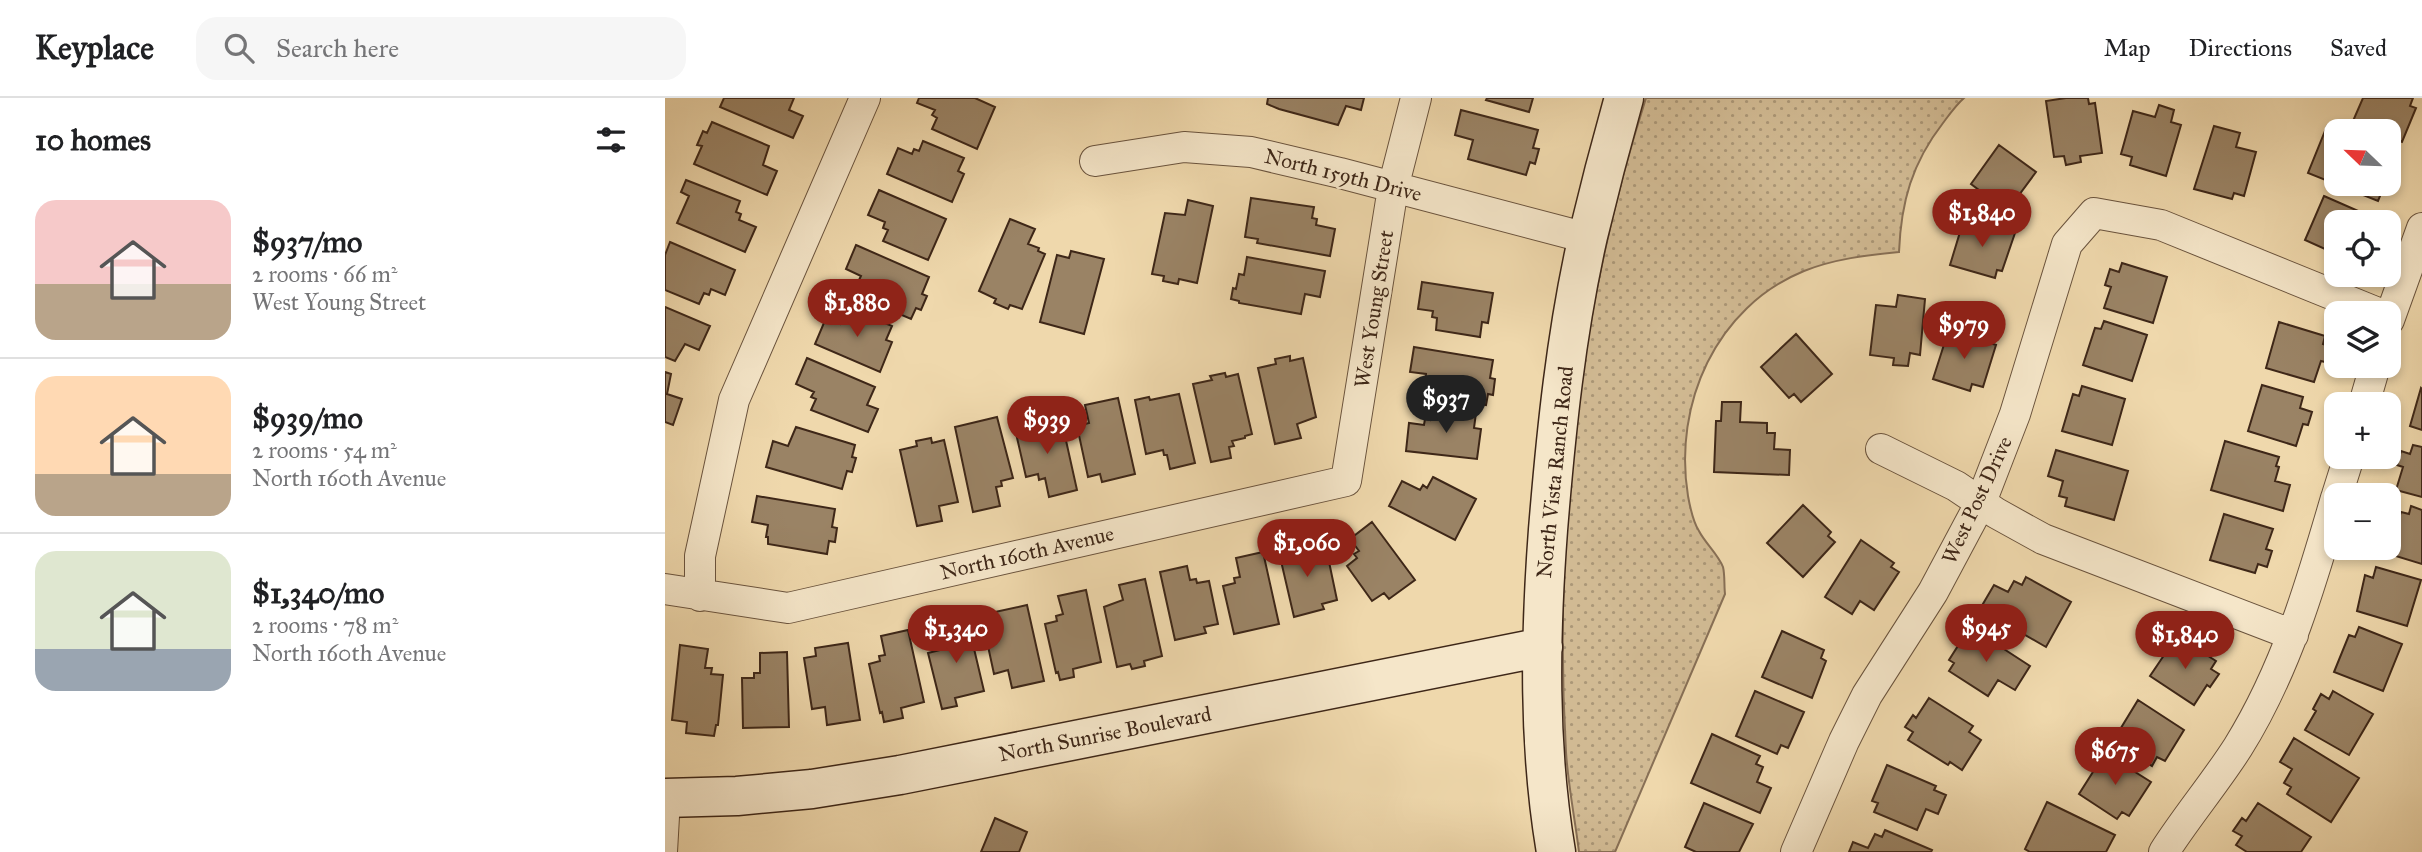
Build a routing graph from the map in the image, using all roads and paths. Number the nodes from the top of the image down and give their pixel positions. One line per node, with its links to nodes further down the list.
1 (865, 98): 15 (street)
2 (1416, 98): 5 (street, West Young Street)
3 (1624, 98): 7 (street, North Vista Ranch Road)
4 (1095, 161): 5 (street, North 159th Drive)
5 (1393, 188): 7 (street, North 159th Drive); 11 (street, West Young Street)
6 (2422, 228): 9 (street)
7 (1587, 238): 17 (street, North Vista Ranch Road)
8 (2348, 301): 12 (street, West Post Drive)
9 (2395, 301)
10 (1881, 449): 12 (street)
11 (1346, 481): 15 (street, North 160th Avenue)
12 (1981, 502): 16 (street); 21 (street, West Post Drive)
13 (2324, 538): 16 (street)
14 (665, 589): 15 (street, North 160th Avenue)
15 (700, 596)
16 (2293, 635): 22 (street)
17 (1543, 647): 18 (street, North Sunrise Boulevard); 20 (street, North Vista Ranch Road)
18 (669, 799): 19 (lane)
19 (669, 852)
20 (1556, 852)
21 (1795, 852)
22 (2164, 852)

